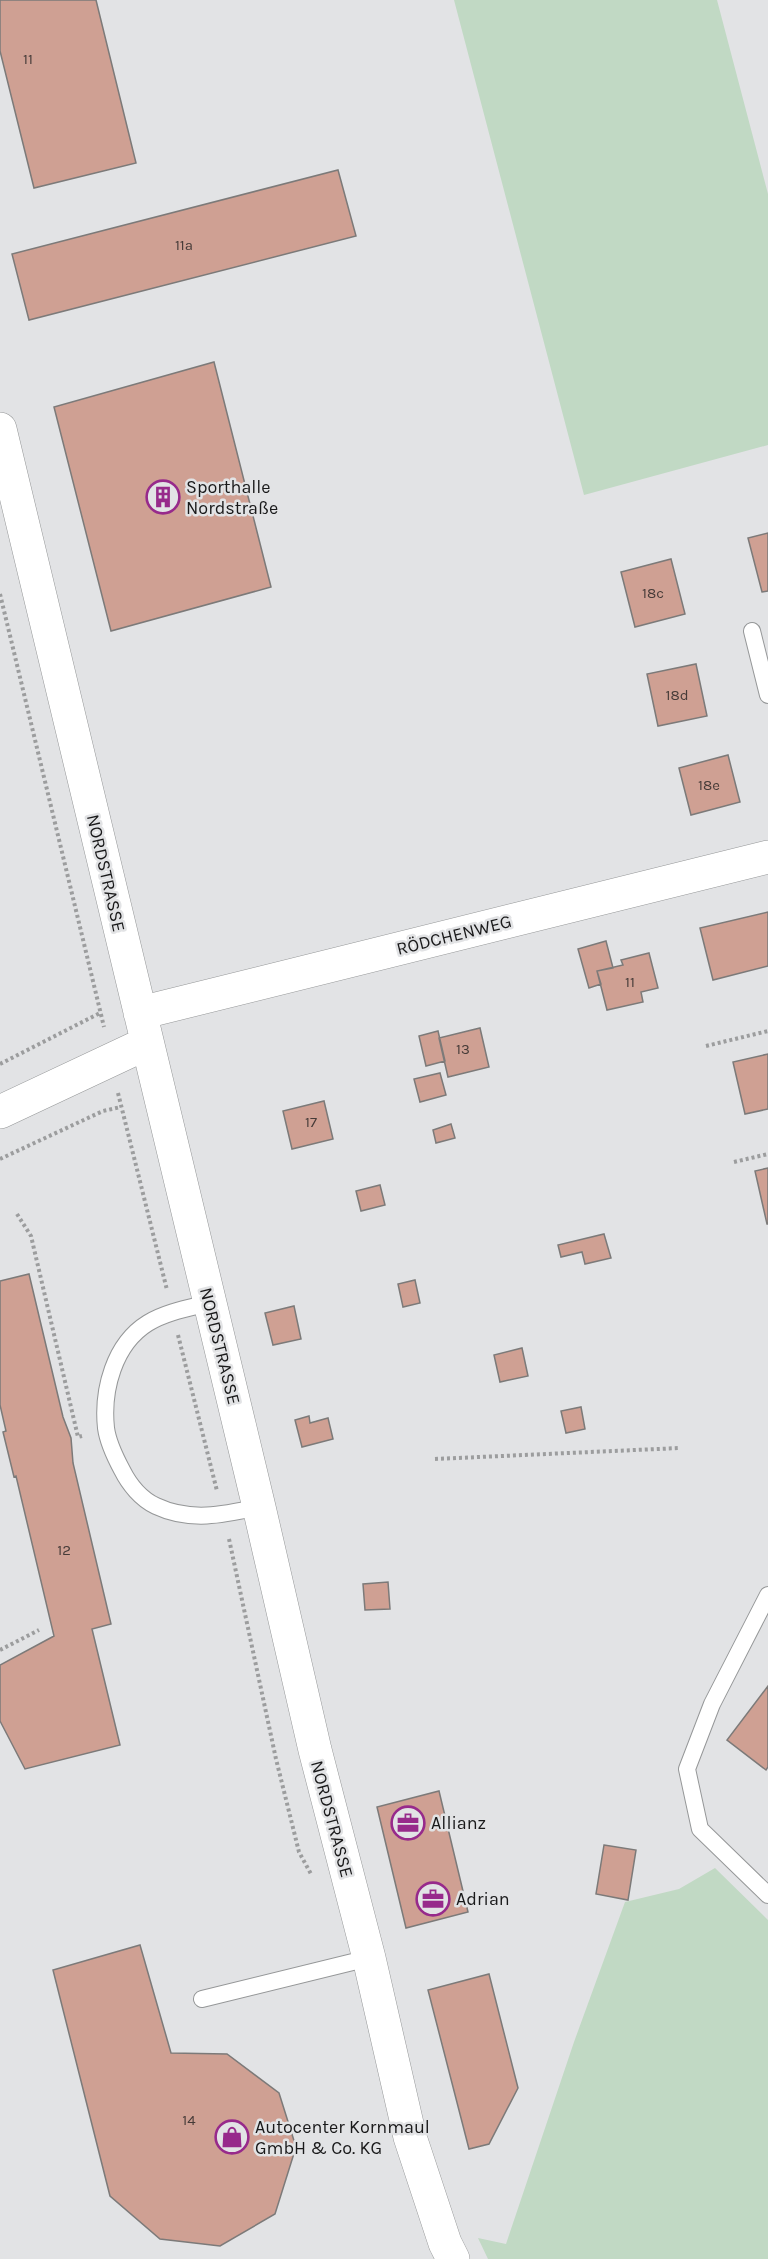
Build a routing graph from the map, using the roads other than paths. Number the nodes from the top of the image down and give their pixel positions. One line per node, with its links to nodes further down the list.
1 (0, 429): 5 (street, NORDSTRASSE)
2 (752, 631): 3 (lane)
3 (768, 695)
4 (768, 857): 5 (street, RÖDCHENWEG)
5 (143, 1028): 6 (street, RÖDCHENWEG); 7 (street, NORDSTRASSE)
6 (0, 1112)
7 (209, 1303): 8 (street, NORDSTRASSE); 8 (lane)
8 (259, 1507): 11 (street, NORDSTRASSE)
9 (768, 1595): 10 (lane)
10 (768, 1894)
11 (369, 1958): 12 (lane); 13 (street, NORDSTRASSE)
12 (202, 1999)
13 (453, 2259)

